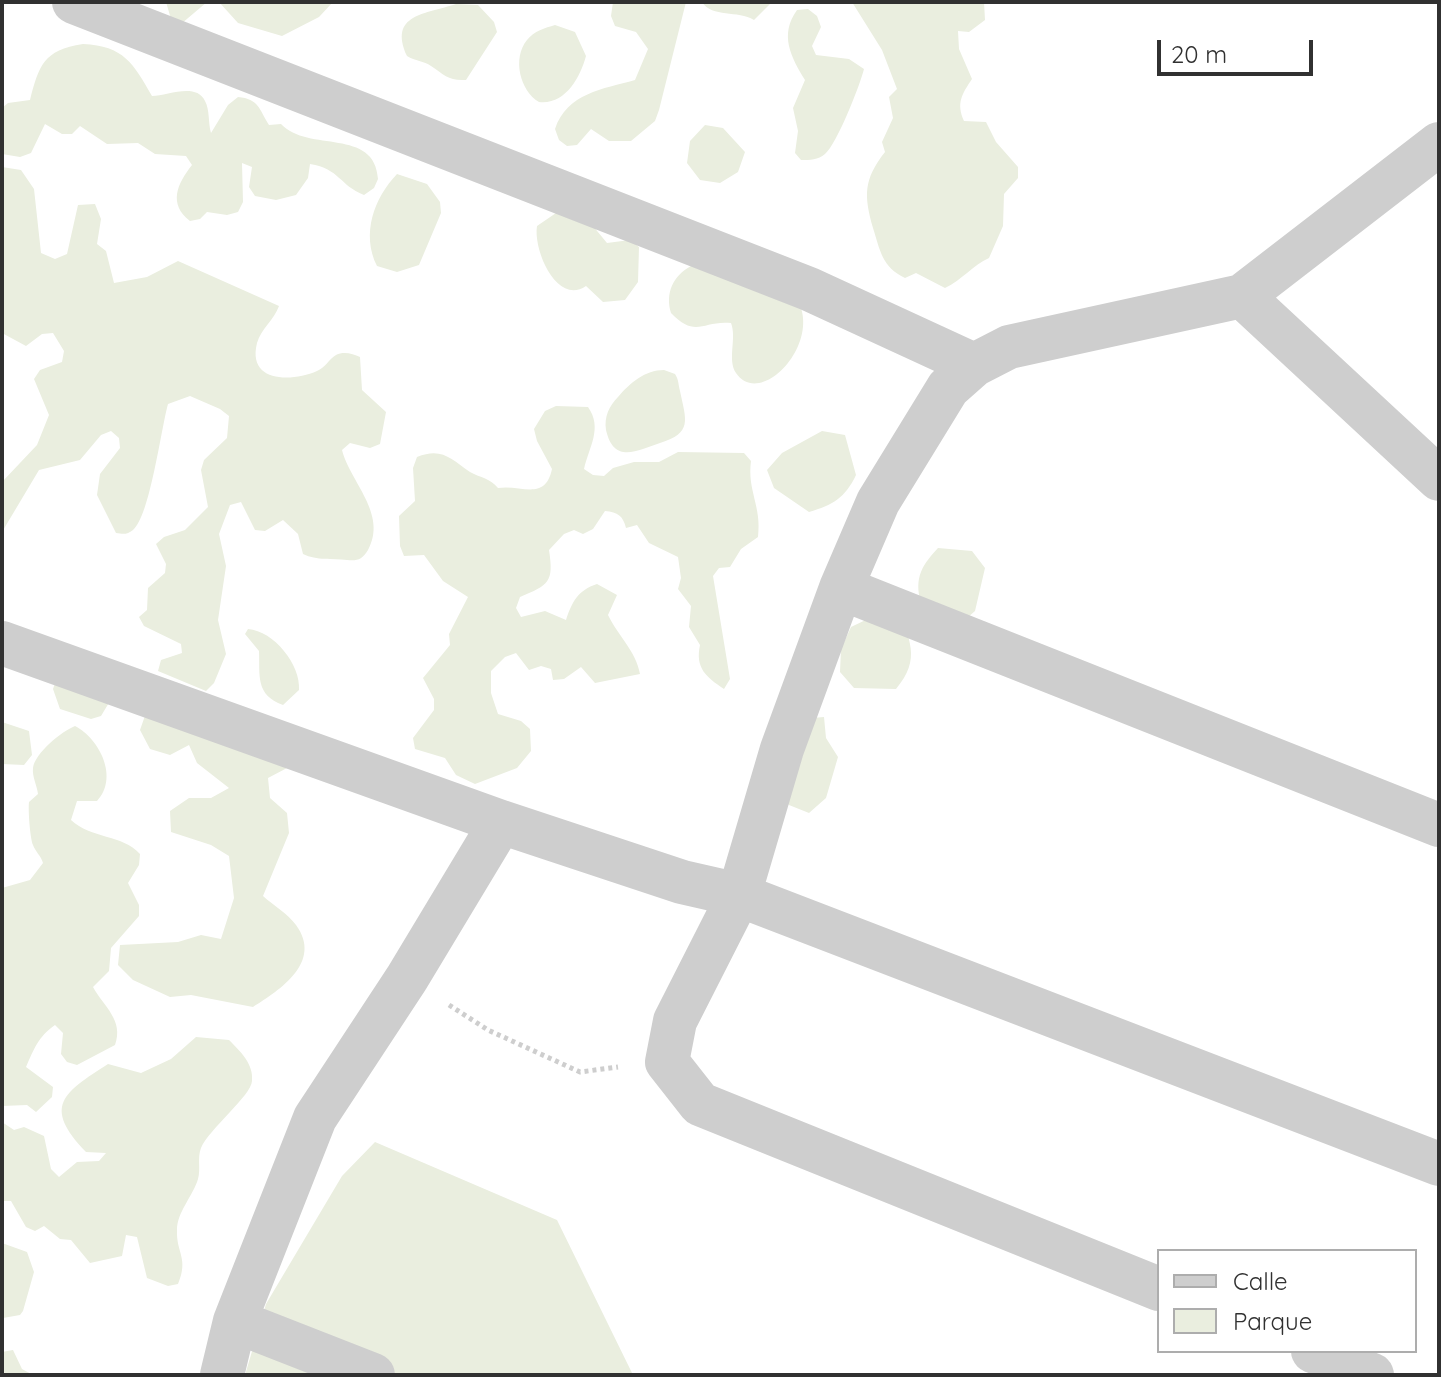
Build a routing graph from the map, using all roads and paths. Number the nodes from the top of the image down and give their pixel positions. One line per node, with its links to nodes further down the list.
1 (74, 2): 4 (street)
2 (1439, 144): 3 (street)
3 (1242, 296): 4 (street); 5 (street)
4 (974, 365): 6 (street)
5 (1439, 479)
6 (841, 588): 9 (street); 10 (street)
7 (2, 643): 8 (street)
8 (501, 822): 10 (street); 11 (street)
9 (1439, 825)
10 (739, 895): 12 (street); 13 (street)
11 (407, 978): 12 (path); 15 (street)
12 (667, 1062): 14 (street)
13 (1439, 1164)
14 (1157, 1288)
15 (235, 1321): 17 (street); 18 (street)
16 (1318, 1353): 19 (street)
17 (222, 1375)
18 (373, 1375)
19 (1372, 1375)

